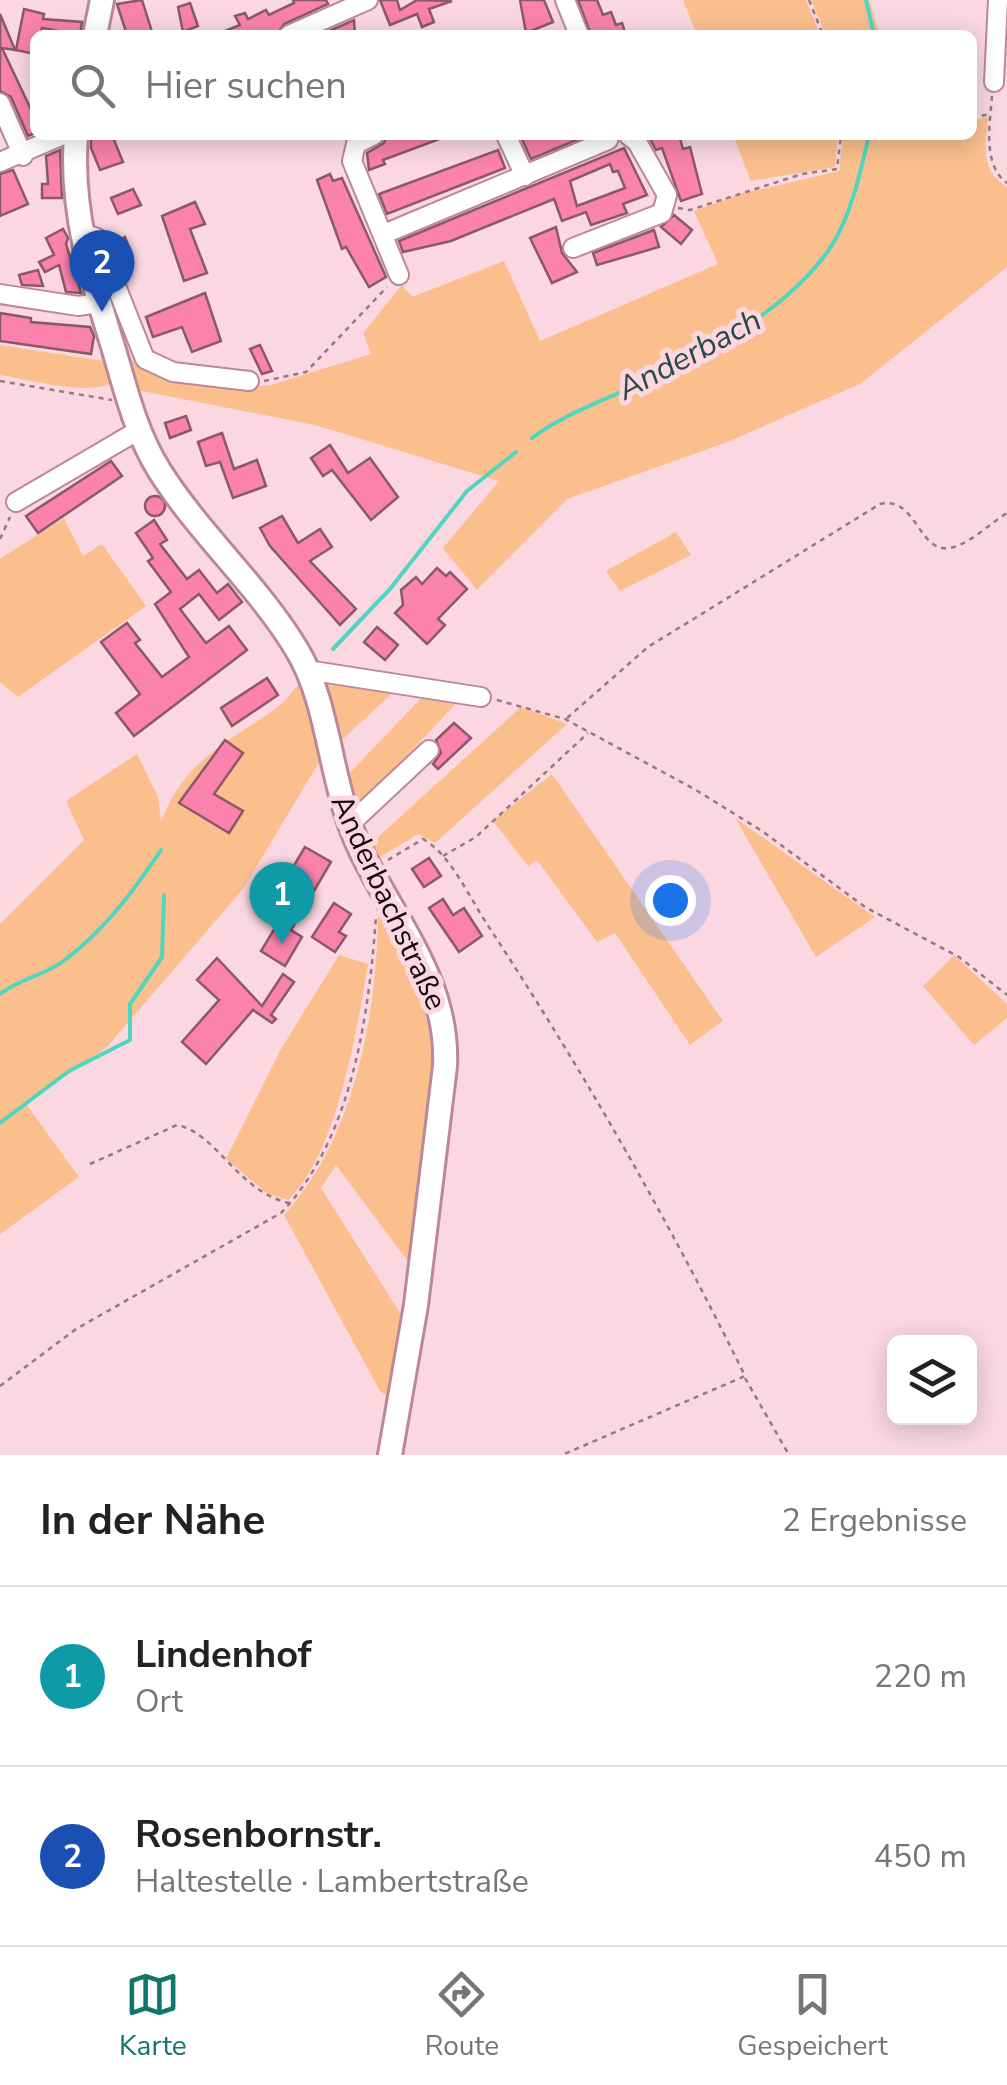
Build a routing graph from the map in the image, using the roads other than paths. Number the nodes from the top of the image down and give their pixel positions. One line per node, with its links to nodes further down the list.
1 (102, 0): 5 (main road)
2 (368, 0): 6 (street)
3 (565, 0): 7 (street)
4 (998, 0): 8 (street)
5 (96, 30)
6 (300, 30)
7 (577, 30)
8 (994, 82)
9 (0, 104): 16 (street)
10 (53, 140): 16 (street)
11 (76, 140): 19 (main road, Anderbachstraße)
12 (364, 140): 20 (street)
13 (508, 140): 18 (street)
14 (608, 140): 18 (street)
15 (634, 140): 21 (street)
16 (23, 156): 17 (street)
17 (0, 162)
18 (524, 176): 20 (street)
19 (80, 232): 24 (main road, Anderbachstraße); 25 (street)
20 (384, 234): 22 (street)
21 (574, 249)
22 (399, 275)
23 (0, 294): 24 (street)
24 (100, 303): 26 (main road, Anderbachstraße)
25 (249, 381)
26 (140, 430): 27 (street); 28 (main road, Anderbachstraße)
27 (16, 502)
28 (308, 670): 29 (street); 31 (main road, Anderbachstraße)
29 (481, 696)
30 (429, 750): 31 (street)
31 (348, 825): 32 (main road, Anderbachstraße)
32 (390, 1455)

